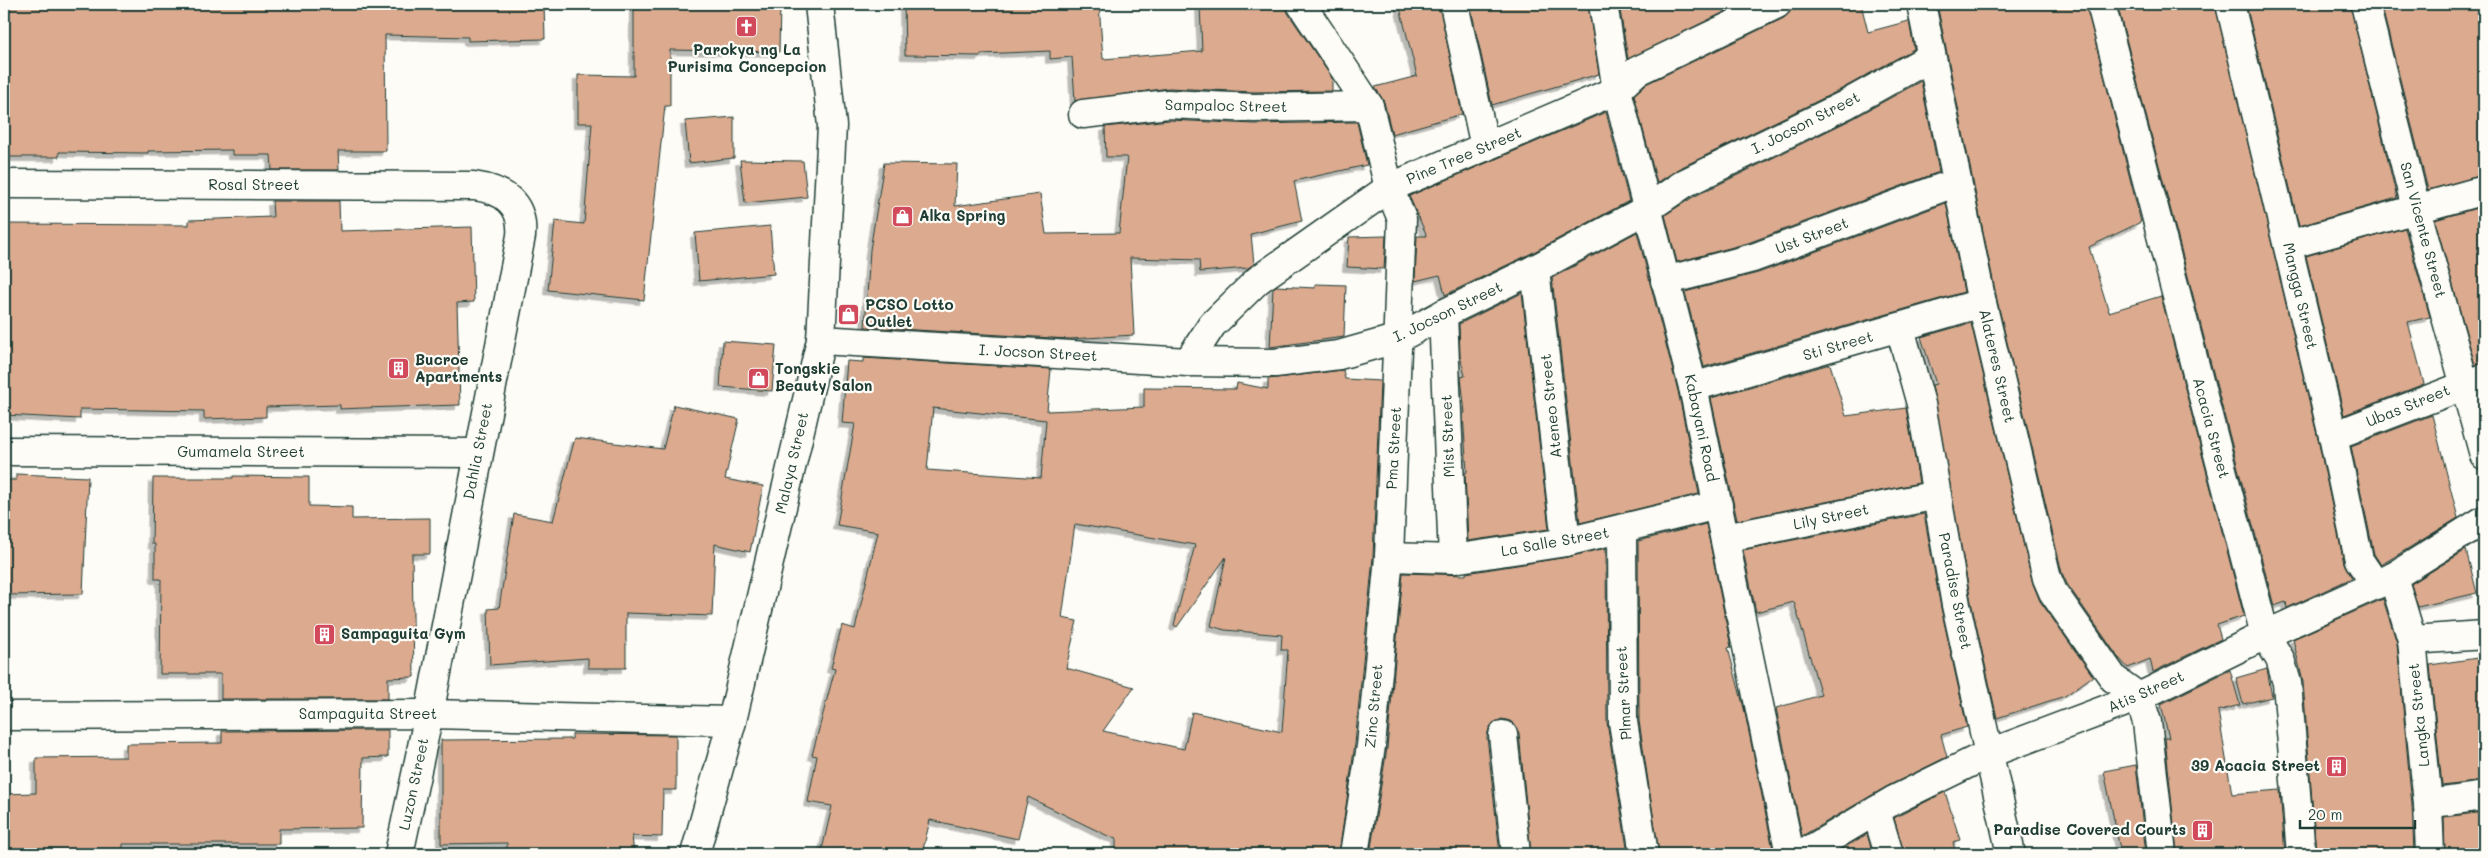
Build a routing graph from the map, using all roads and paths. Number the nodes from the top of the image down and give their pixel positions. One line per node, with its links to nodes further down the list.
1 (819, 4): 29 (street, Malaya Street)
2 (1301, 4): 12 (street, Pma Street)
3 (1454, 4): 14 (street)
4 (1603, 4): 11 (street, Kabayani Road)
5 (1777, 4): 11 (street, Pine Tree Street)
6 (1921, 4): 10 (street, Alateres Street)
7 (2101, 4): 46 (street, Acacia Street)
8 (2230, 4): 22 (street, Mangga Street)
9 (2366, 4): 20 (street, San Vicente Street)
10 (1931, 56): 15 (street, Alateres Street); 21 (street, I. Jocson Street)
11 (1617, 90): 14 (street, Pine Tree Street); 21 (street, Kabayani Road)
12 (1369, 106): 13 (street, Sampaloc Street); 17 (street, Pma Street)
13 (1083, 114)
14 (1485, 147): 17 (street, Pine Tree Street)
15 (1957, 182): 24 (street, Ust Street); 25 (street, Alateres Street)
16 (4, 184): 19 (street, Rosal Street)
17 (1389, 188): 28 (street, Pma Street); 30 (street, Pine Tree Street)
18 (2484, 190): 20 (street)
19 (504, 194): 35 (street, Dahlia Street)
20 (2416, 208): 22 (street); 31 (street, San Vicente Street)
21 (1647, 209): 23 (street, I. Jocson Street); 24 (street, Kabayani Road)
22 (2288, 245): 33 (street, Mangga Street)
23 (1536, 269): 26 (street, I. Jocson Street); 42 (street, Ateneo Street)
24 (1664, 281): 32 (street, Kabayani Road)
25 (1982, 303): 27 (street, Sti Street); 49 (street, Alateres Street)
26 (1443, 314): 28 (street, I. Jocson Street); 44 (street, Mist Street)
27 (1900, 328): 32 (street, Sti Street); 37 (street, Paradise Street)
28 (1399, 338): 30 (street, I. Jocson Street); 43 (street, Pma Street)
29 (821, 340): 30 (street, I. Jocson Street); 52 (street, Malaya Street)
30 (1188, 362)
31 (2474, 381): 33 (street, Ubas Street); 36 (street, San Vicente Street)
32 (1693, 387): 38 (street, Kabayani Road)
33 (2333, 436): 45 (street, Mangga Street)
34 (4, 451): 35 (street, Gumamela Street)
35 (478, 453): 50 (street, Dahlia Street)
36 (2484, 455)
37 (1937, 495): 41 (street, Lily Street); 54 (street, Paradise Street)
38 (1718, 505): 40 (street, La Salle Street); 41 (street, Kabayani Road)
39 (2484, 520): 45 (street, Atis Street)
40 (1622, 530): 42 (street, La Salle Street); 62 (street, Plmar Street)
41 (1725, 538): 63 (street, Kabayani Road)
42 (1566, 542): 44 (street, La Salle Street)
43 (1389, 557): 44 (street, La Salle Street); 60 (street, Zinc Street)
44 (1453, 559)
45 (2385, 581): 46 (street, Atis Street); 48 (street, Langka Street)
46 (2265, 635): 49 (street, Atis Street); 68 (street, Acacia Street)
47 (2484, 635): 48 (street)
48 (2412, 640): 56 (street, Langka Street)
49 (2140, 697): 54 (street, Atis Street); 67 (street)
50 (429, 714): 51 (street, Sampaguita Street); 52 (street, Sampaguita Street); 58 (street, Luzon Street)
51 (4, 716)
52 (732, 720): 59 (street, Malaya Street)
53 (1503, 735): 61 (street)
54 (1990, 753): 57 (street, Atis Street); 66 (street, Paradise Street)
55 (2484, 796): 56 (street)
56 (2428, 804): 69 (street, Langka Street)
57 (1876, 811): 64 (street, Atis Street); 65 (street)
58 (399, 854)
59 (696, 854)
60 (1354, 854)
61 (1516, 854)
62 (1644, 854)
63 (1790, 854)
64 (1803, 854)
65 (1889, 854)
66 (2011, 854)
67 (2162, 854)
68 (2301, 854)
69 (2430, 854)

